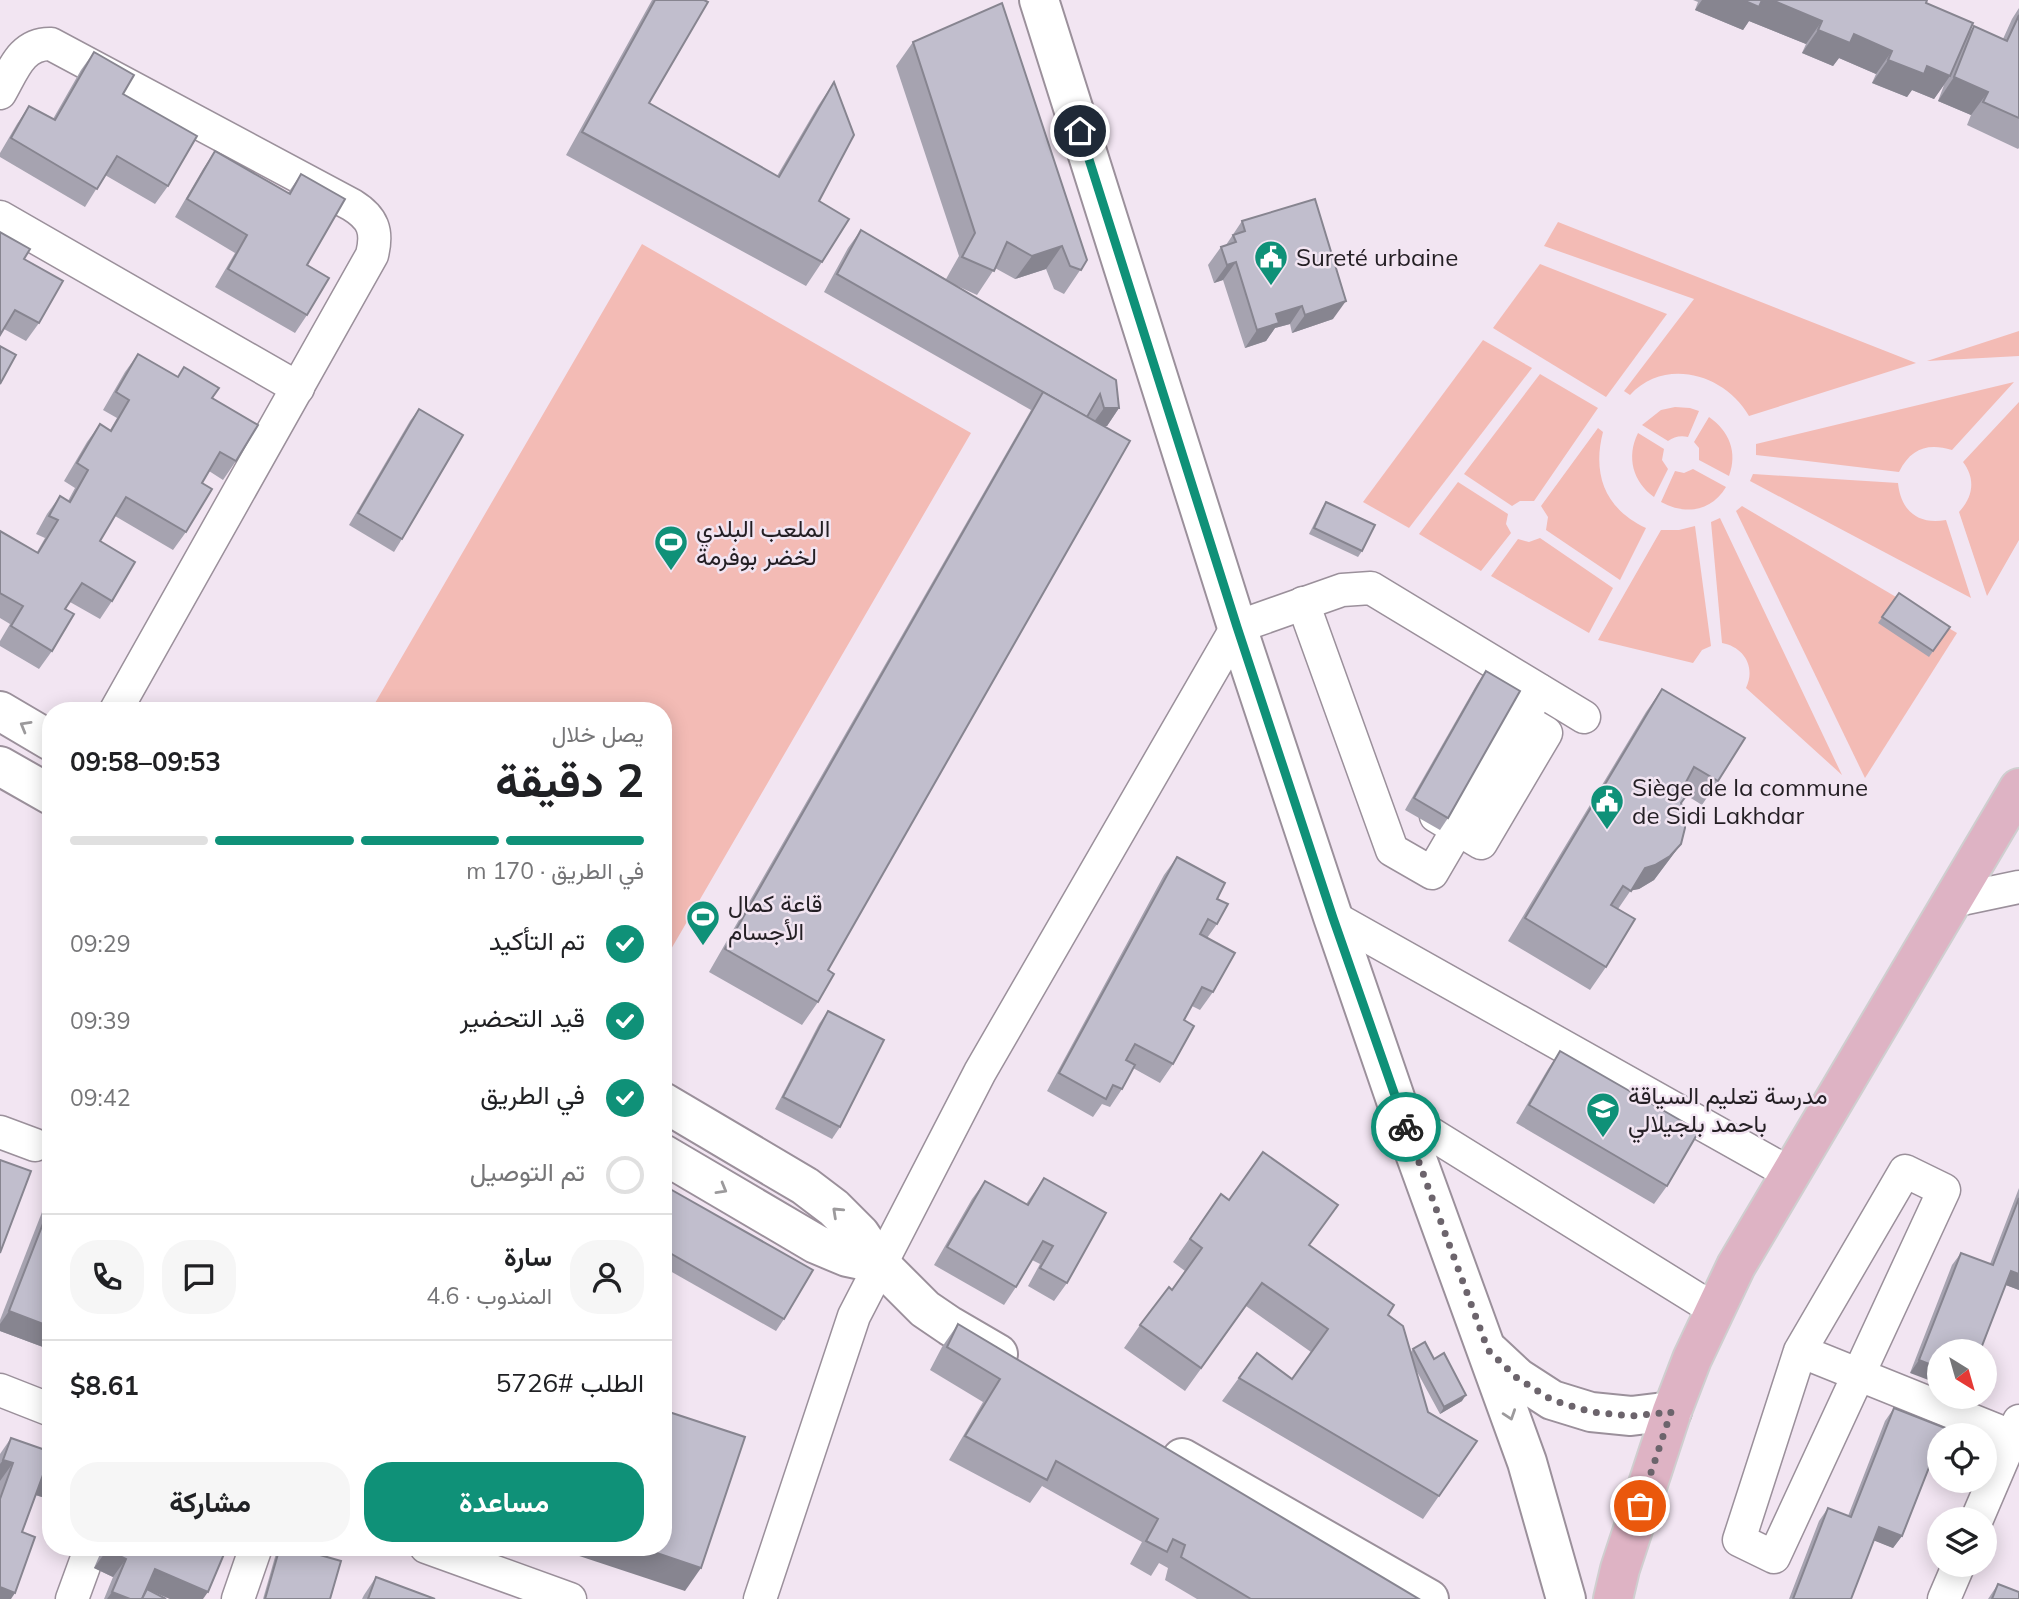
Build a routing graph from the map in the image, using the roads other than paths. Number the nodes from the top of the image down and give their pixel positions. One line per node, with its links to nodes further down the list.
1 (1039, 0): 6 (main road)
2 (0, 93): 4 (street)
3 (0, 217): 4 (street)
4 (298, 388): 8 (street)
5 (1303, 603): 6 (street); 7 (street); 16 (street)
6 (1237, 627): 19 (main road); 26 (street)
7 (1539, 690): 10 (street); 11 (street)
8 (121, 702)
9 (0, 711): 12 (main road, one-way to 9)
10 (1584, 718)
11 (1522, 719): 16 (street); 16 (street)
12 (42, 736)
13 (0, 766): 15 (main road)
14 (2019, 788): 18 (main road)
15 (42, 790)
16 (1458, 829)
17 (2019, 887): 18 (street)
18 (1952, 901): 25 (main road)
19 (1333, 918): 21 (main road); 25 (street)
20 (672, 1107): 26 (main road, one-way to 20)
21 (1401, 1115): 27 (street); 28 (main road)
22 (0, 1132): 23 (street)
23 (35, 1145)
24 (672, 1159): 26 (main road, one-way to 26)
25 (1791, 1174): 27 (main road)
26 (880, 1264): 30 (main road); 45 (street)
27 (1714, 1310): 34 (main road)
28 (1488, 1350): 34 (main road); 47 (main road, one-way to 47)
29 (1800, 1351): 31 (street); 31 (street); 31 (street)
30 (1026, 1370)
31 (1858, 1374): 35 (street)
32 (0, 1390): 33 (street)
33 (42, 1406)
34 (1671, 1412): 48 (main road)
35 (2016, 1432): 37 (street)
36 (1157, 1444): 46 (main road)
37 (1982, 1507)
38 (88, 1556): 42 (street)
39 (252, 1556): 43 (street)
40 (485, 1557): 44 (street)
41 (1953, 1577): 49 (street)
42 (72, 1599)
43 (238, 1599)
44 (570, 1599)
45 (760, 1599)
46 (1429, 1599)
47 (1566, 1599)
48 (1613, 1599)
49 (1944, 1599)

